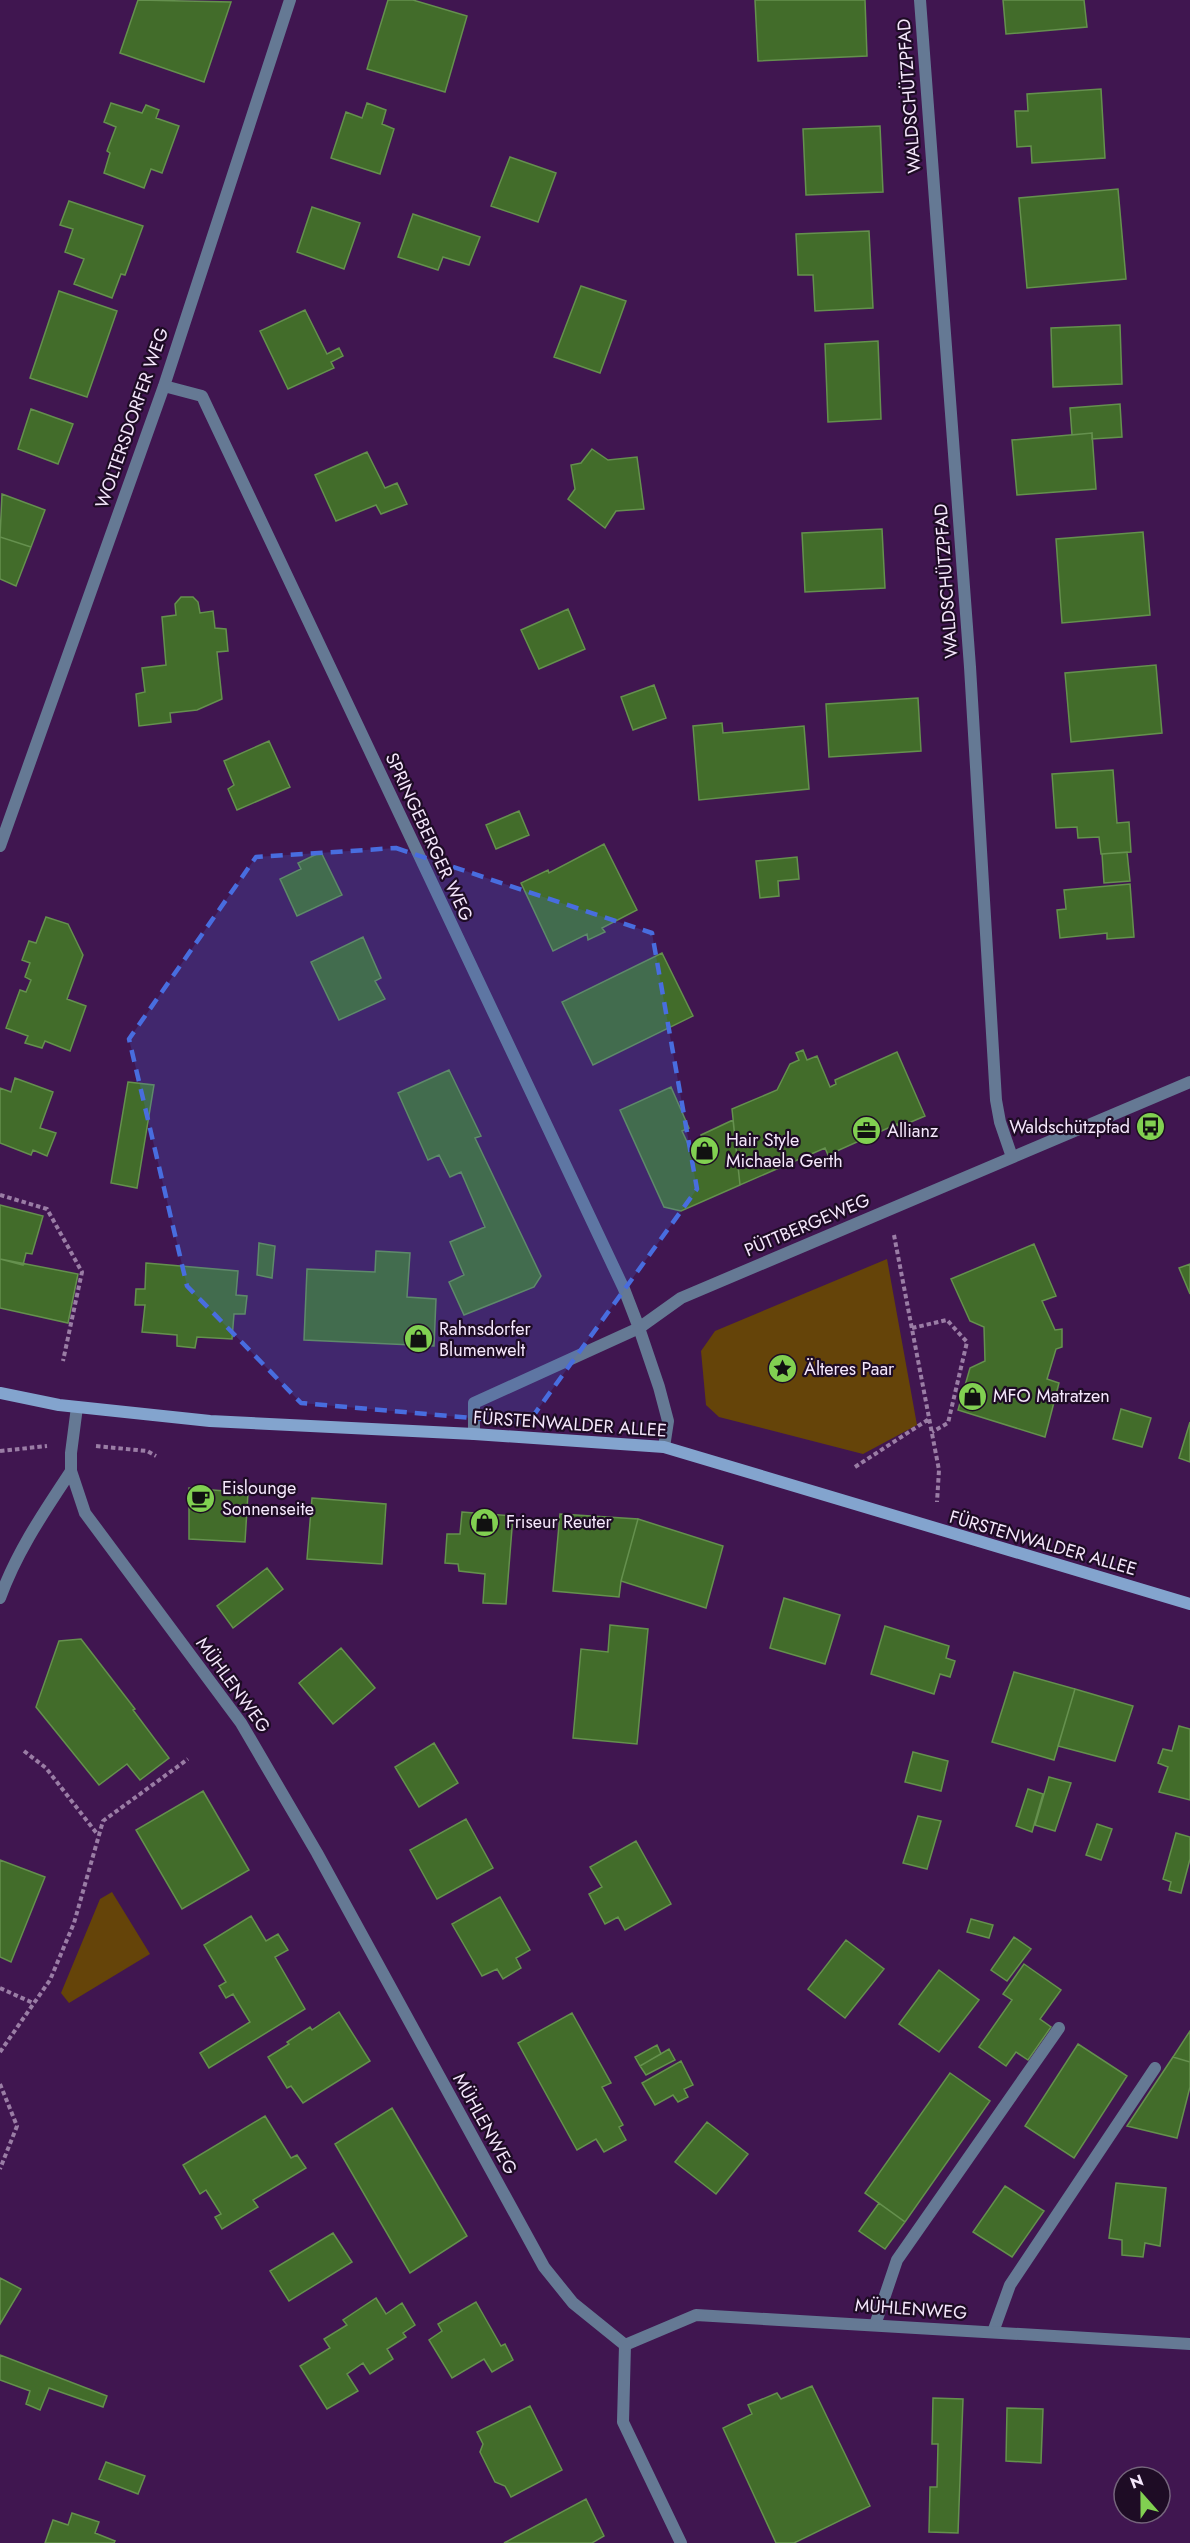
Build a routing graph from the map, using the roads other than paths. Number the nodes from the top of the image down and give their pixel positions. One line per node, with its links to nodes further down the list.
1 (290, 0): 3 (street, WOLTERSDORFER WEG)
2 (920, 0): 6 (street, WALDSCHÜTZPFAD)
3 (164, 386): 4 (street, WOLTERSDORFER WEG); 7 (street, SPRINGEBERGER WEG)
4 (0, 846)
5 (1190, 1082): 6 (street, PÜTTBERGEWEG)
6 (1012, 1158): 7 (street, PÜTTBERGEWEG)
7 (639, 1328): 10 (street, PÜTTBERGEWEG); 11 (street)
8 (0, 1393): 9 (main road, FÜRSTENWALDER ALLEE)
9 (76, 1407): 10 (main road, FÜRSTENWALDER ALLEE); 12 (street, MÜHLENWEG)
10 (474, 1434): 11 (main road, FÜRSTENWALDER ALLEE)
11 (664, 1447): 14 (main road, FÜRSTENWALDER ALLEE)
12 (71, 1471): 13 (street); 20 (street, MÜHLENWEG)
13 (0, 1598)
14 (1190, 1604)
15 (1059, 2028): 17 (street)
16 (1155, 2068): 18 (street)
17 (875, 2325): 18 (street, MÜHLENWEG); 20 (street, MÜHLENWEG)
18 (993, 2332): 19 (street, MÜHLENWEG)
19 (1190, 2344)
20 (625, 2345): 21 (street)
21 (681, 2543)

